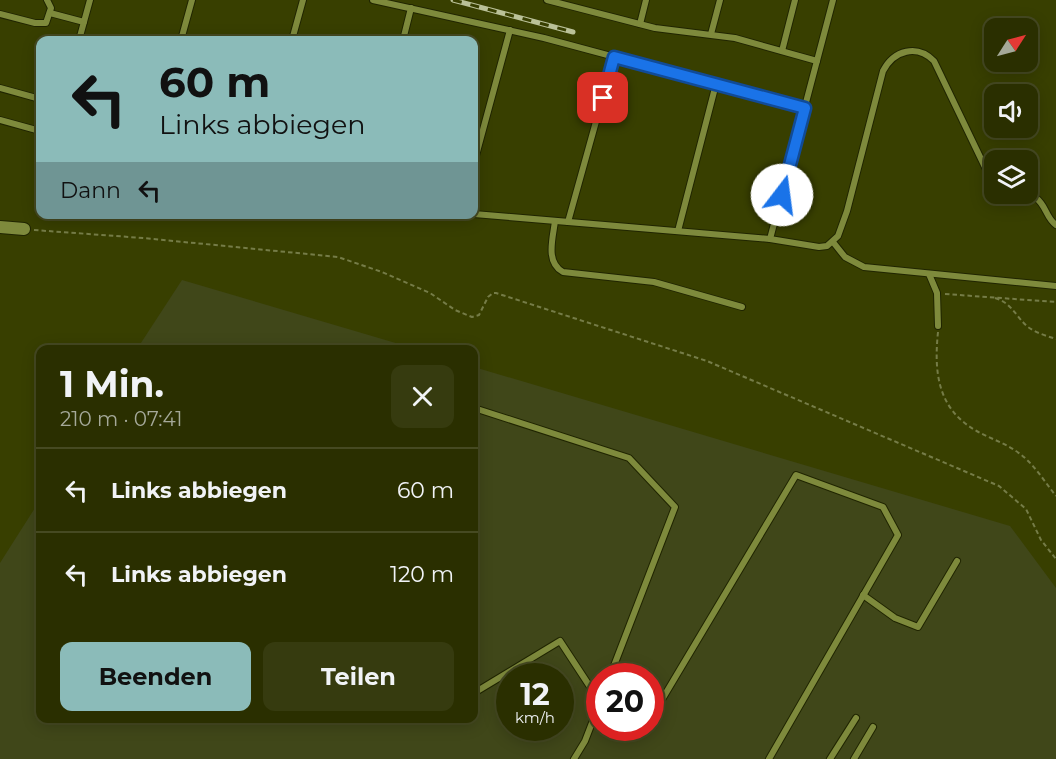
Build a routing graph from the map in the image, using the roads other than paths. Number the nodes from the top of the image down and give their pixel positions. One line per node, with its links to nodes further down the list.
1 (47, 0): 13 (lane)
2 (90, 0): 15 (lane)
3 (192, 0): 20 (lane)
4 (303, 0): 21 (lane)
5 (373, 0): 12 (lane)
6 (547, 0): 11 (lane)
7 (646, 0): 16 (lane)
8 (720, 0): 18 (lane)
9 (795, 0): 23 (lane)
10 (833, 0): 25 (lane)
11 (573, 3): 16 (lane)
12 (411, 8): 17 (lane); 22 (lane)
13 (50, 13): 14 (lane); 15 (lane)
14 (0, 14)
15 (84, 22): 19 (lane)
16 (640, 24): 18 (lane)
17 (510, 30): 24 (lane); 32 (lane)
18 (711, 34): 23 (lane)
19 (80, 36)
20 (182, 36)
21 (293, 36)
22 (404, 36)
23 (782, 51): 25 (lane)
24 (614, 57): 26 (lane); 37 (lane)
25 (817, 61): 29 (lane)
26 (716, 84): 29 (lane); 41 (lane)
27 (0, 88): 28 (lane)
28 (36, 98)
29 (805, 108): 42 (lane)
30 (0, 120): 31 (lane)
31 (36, 130)
32 (478, 148)
33 (984, 165): 43 (lane)
34 (1038, 200): 38 (lane)
35 (478, 214): 36 (lane)
36 (555, 221): 37 (lane); 46 (lane)
37 (568, 222): 41 (lane)
38 (1056, 225)
39 (0, 227): 40 (street)
40 (24, 229)
41 (678, 231): 42 (lane)
42 (770, 239): 43 (lane)
43 (833, 242): 44 (lane)
44 (929, 274): 45 (lane); 47 (lane)
45 (1056, 286)
46 (742, 307)
47 (938, 326)
48 (478, 409): 51 (lane)
49 (957, 561): 50 (lane)
50 (863, 595): 54 (lane); 59 (lane)
51 (615, 663)
52 (586, 681): 53 (lane)
53 (478, 691)
54 (664, 696)
55 (856, 718): 60 (lane)
56 (873, 728): 61 (lane)
57 (586, 738): 58 (lane)
58 (574, 759)
59 (770, 759)
60 (830, 759)
61 (854, 759)

